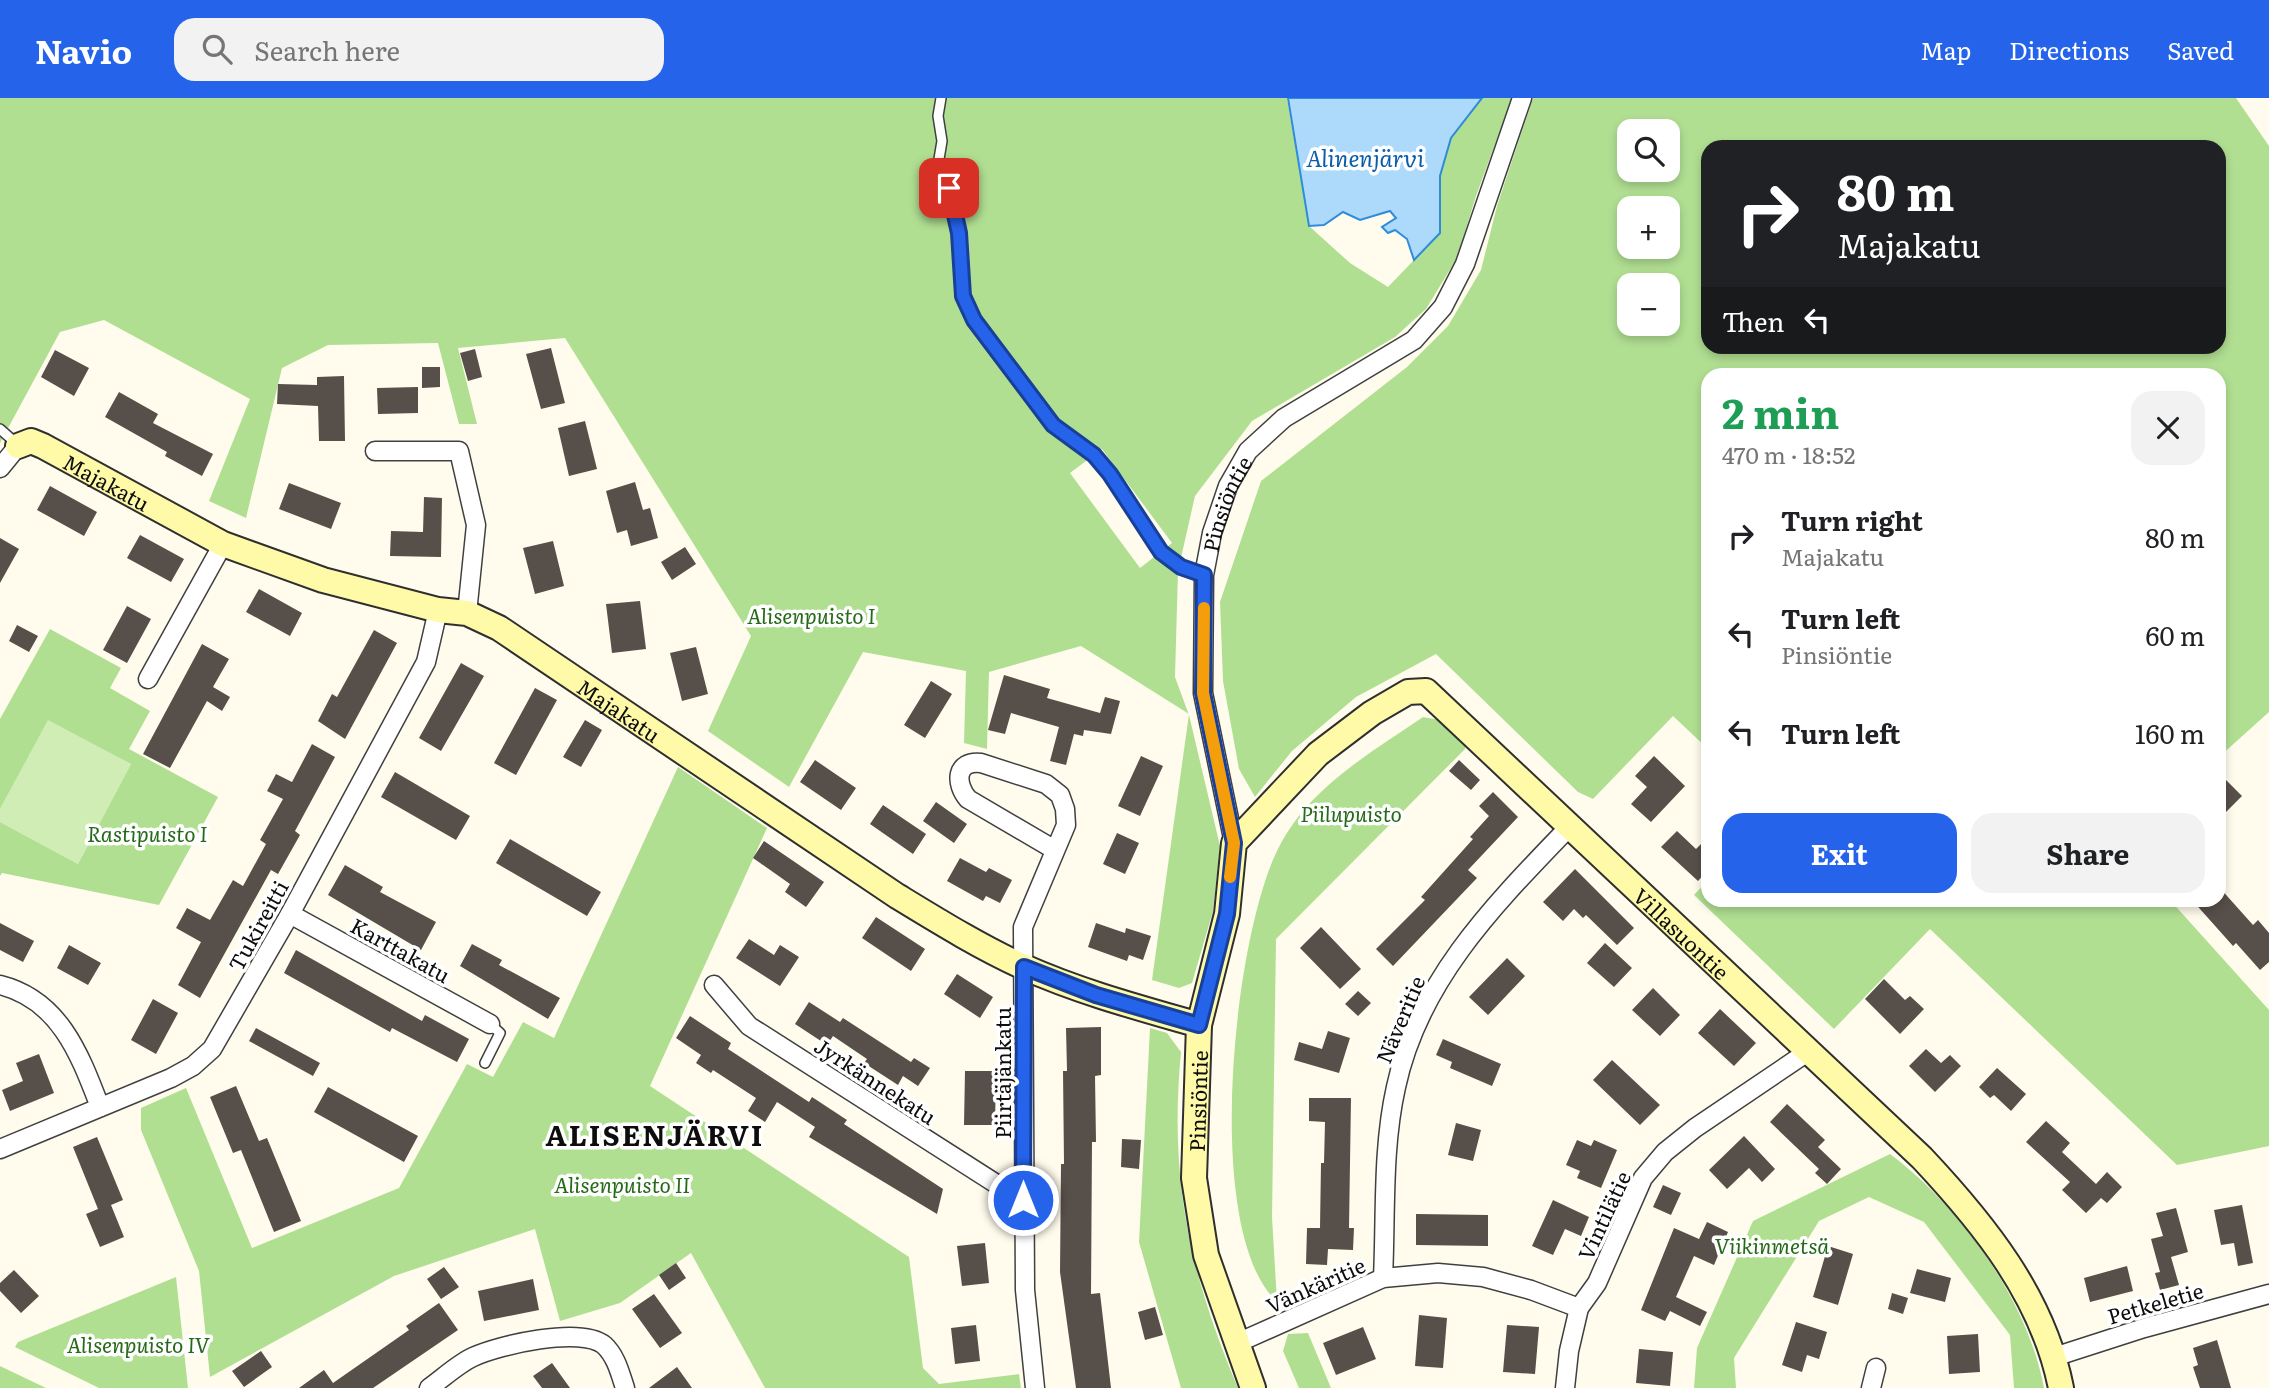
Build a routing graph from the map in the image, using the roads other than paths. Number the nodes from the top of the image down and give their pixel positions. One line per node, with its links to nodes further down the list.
1 (941, 98): 8 (lane)
2 (1522, 98): 8 (street, Pinsiöntie)
3 (0, 429): 4 (lane)
4 (18, 446): 6 (street); 7 (street, Majakatu)
5 (375, 452): 10 (street)
6 (0, 468)
7 (223, 544): 9 (street, Majakatu); 11 (street)
8 (1204, 575): 13 (street, Pinsiöntie)
9 (438, 610): 10 (street, Majakatu); 15 (street, Tukireitti)
10 (467, 613): 16 (street, Majakatu)
11 (148, 678)
12 (1571, 825): 13 (street, Villasuontie); 21 (street, Villasuontie); 26 (street, Näveritie)
13 (1234, 843): 20 (street, Pinsiöntie)
14 (1055, 850): 14 (street, Piirtäjänkatu); 16 (street, Piirtäjänkatu)
15 (290, 914): 19 (street, Karttakatu); 23 (street, Tukireitti)
16 (1024, 967): 20 (street, Majakatu); 25 (street, Piirtäjänkatu)
17 (0, 985): 23 (street)
18 (714, 985): 25 (street, Jyrkännekatu)
19 (490, 1024): 22 (lane)
20 (1199, 1025): 29 (street, Pinsiöntie)
21 (1809, 1051): 28 (street, Vintilätie); 30 (street, Villasuontie)
22 (485, 1063)
23 (100, 1107): 24 (street, Tukireitti)
24 (0, 1149)
25 (1023, 1200): 34 (street, Piirtäjänkatu)
26 (1383, 1278): 28 (street, Vänkäritie); 29 (street, Vänkäritie)
27 (2269, 1294): 30 (street, Petkeletie)
28 (1578, 1308): 36 (street, Vintilätie)
29 (1235, 1344): 35 (street, Pinsiöntie)
30 (2054, 1357): 38 (street, Villasuontie)
31 (1876, 1368): 37 (street)
32 (429, 1388): 33 (street)
33 (625, 1388)
34 (1035, 1388)
35 (1253, 1388)
36 (1565, 1388)
37 (1871, 1388)
38 (2060, 1388)

